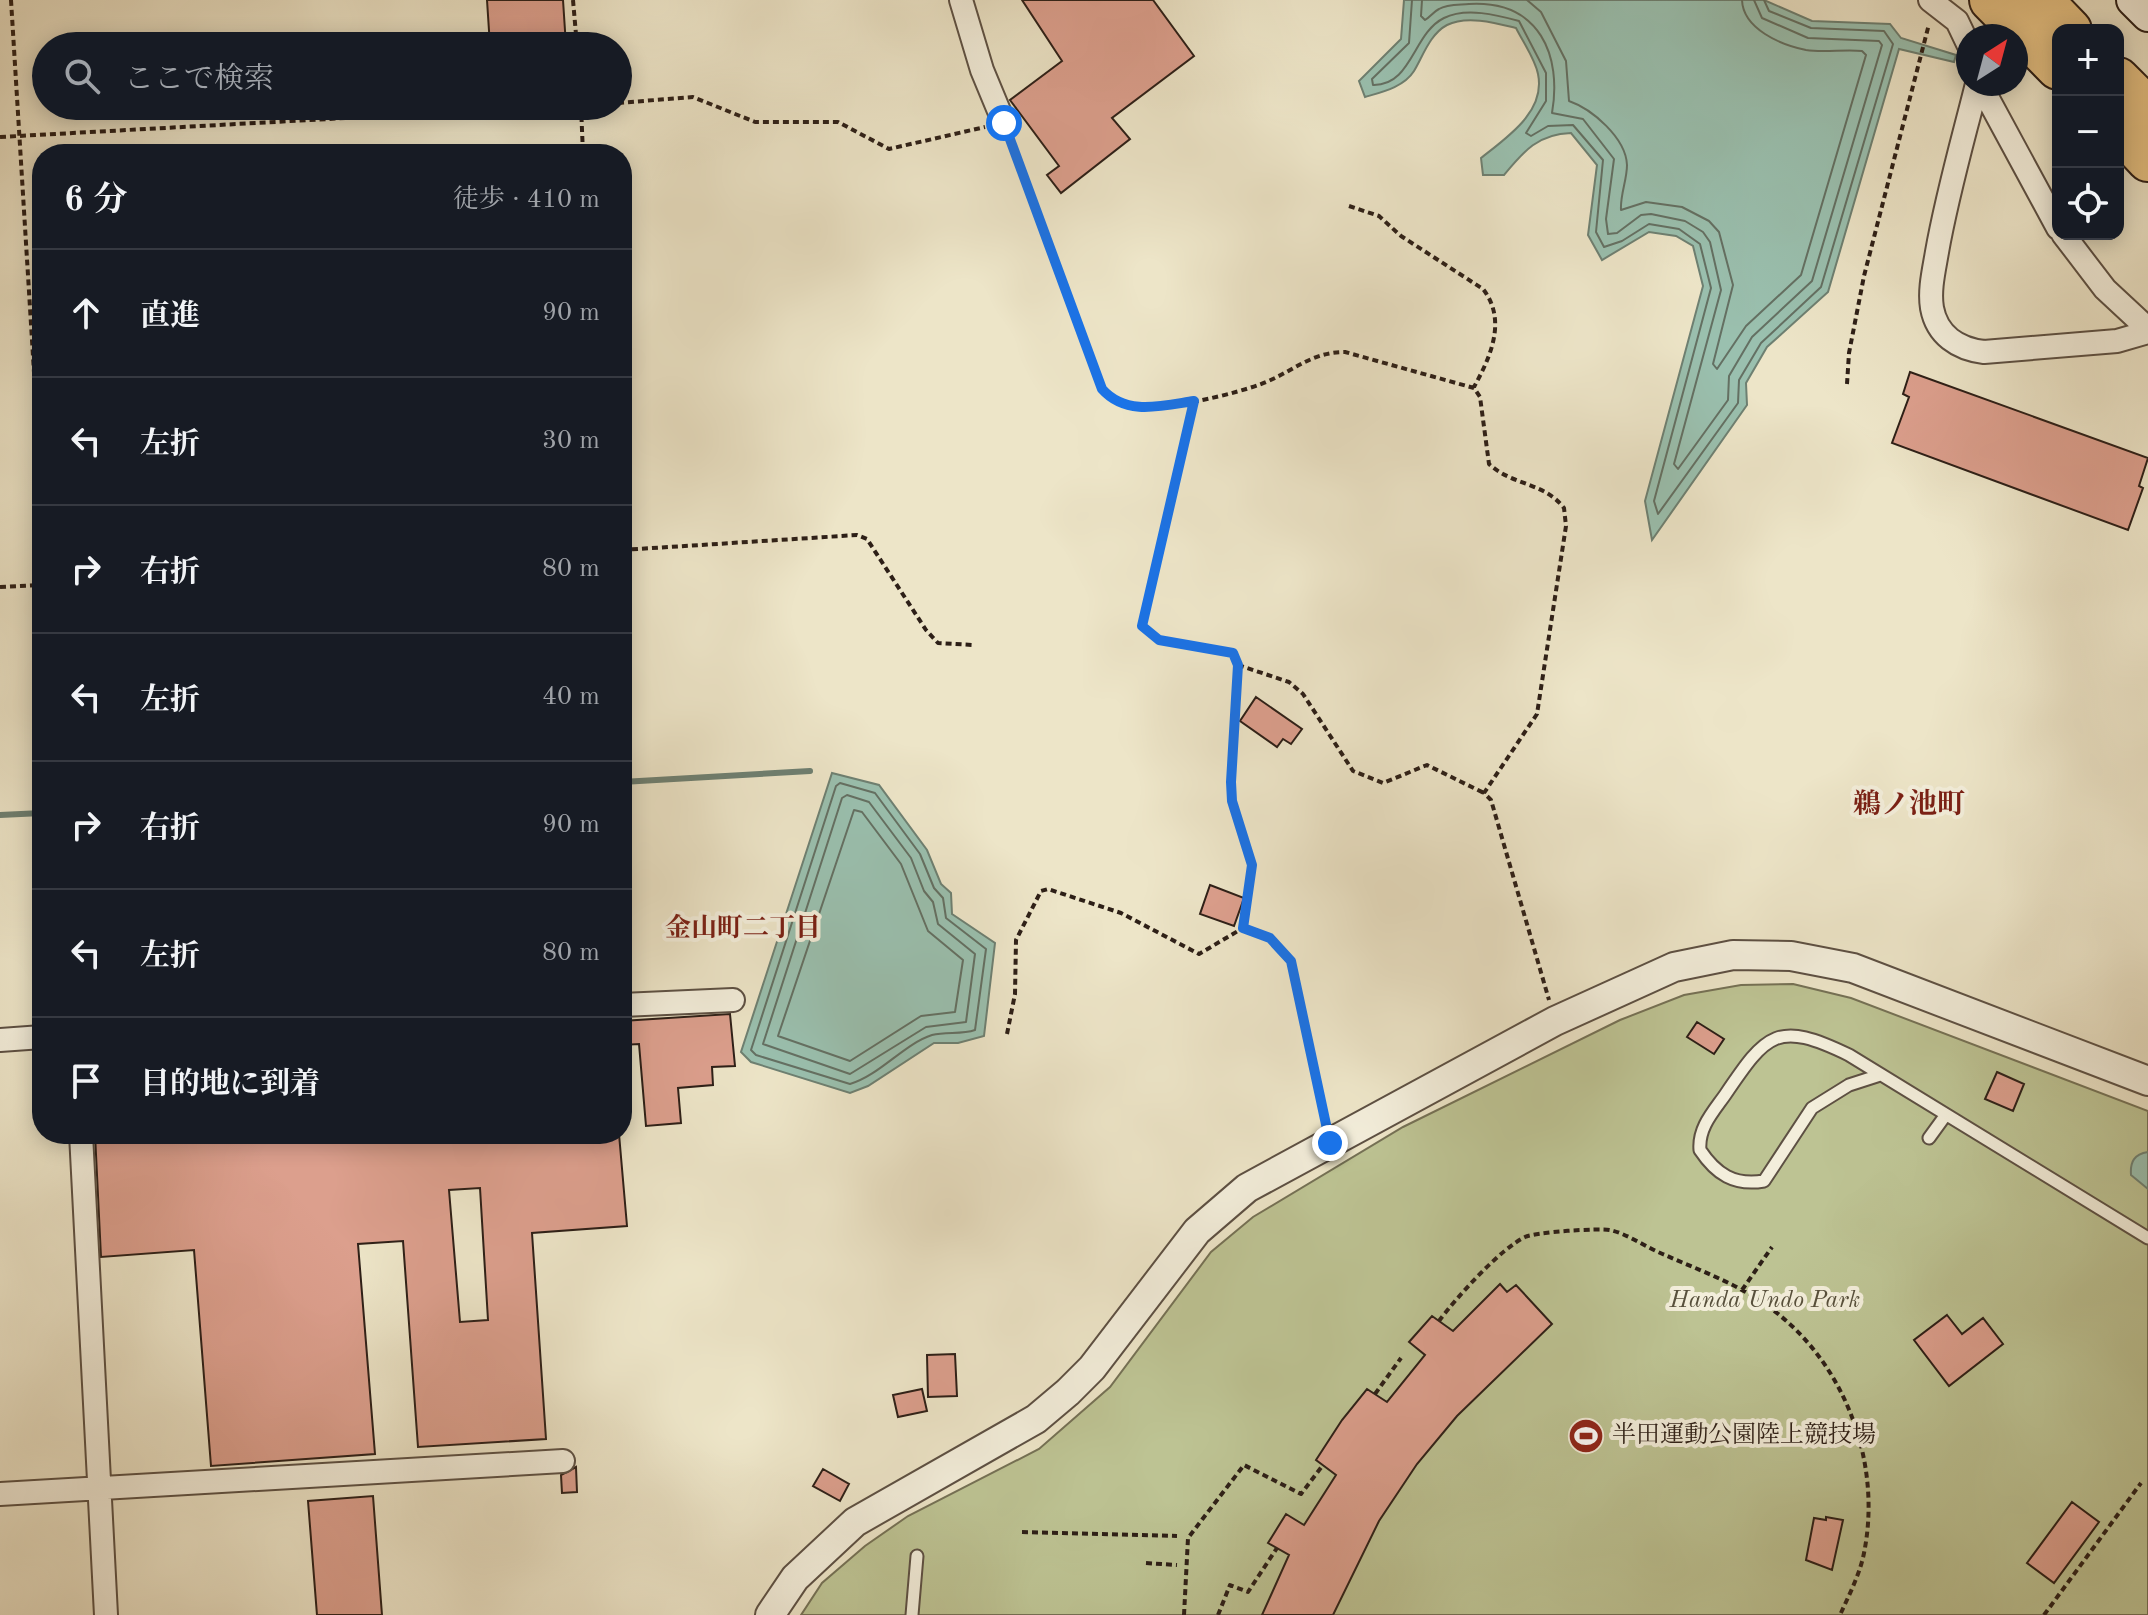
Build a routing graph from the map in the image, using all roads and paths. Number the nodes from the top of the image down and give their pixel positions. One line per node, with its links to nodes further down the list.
1 (11, 0): 22 (path)
2 (573, 0): 11 (path)
3 (961, 0): 20 (street)
4 (1991, 0): 12 (highway)
5 (2041, 0): 10 (highway)
6 (2133, 0): 8 (main road)
7 (1932, 2): 9 (street); 31 (path)
8 (2148, 15)
9 (1958, 24)
10 (2064, 24)
11 (576, 32)
12 (2052, 62)
13 (2124, 85): 17 (highway)
14 (1976, 96): 29 (street)
15 (1986, 96): 27 (street)
16 (632, 102): 20 (path)
17 (2148, 109)
18 (310, 120): 22 (path)
19 (582, 120): 24 (path)
20 (1004, 123): 33 (path)
21 (2124, 134): 25 (highway)
22 (19, 136): 23 (path); 30 (path)
23 (0, 137)
24 (583, 144)
25 (2148, 160)
26 (1349, 206): 32 (path)
27 (2052, 217)
28 (2068, 240): 29 (street)
29 (2148, 330)
30 (32, 343)
31 (1847, 384)
32 (1474, 388): 33 (path); 39 (path)
33 (1194, 401): 38 (path)
34 (632, 549): 37 (path)
35 (32, 585): 36 (path)
36 (0, 587)
37 (973, 645)
38 (1238, 665): 39 (path); 40 (path)
39 (1484, 793): 43 (path)
40 (1243, 928): 44 (path); 51 (path)
41 (733, 1000): 42 (street)
42 (632, 1005)
43 (1555, 1021): 48 (street); 51 (street)
44 (1007, 1034)
45 (32, 1038): 46 (street)
46 (0, 1040)
47 (1880, 1075): 47 (lane); 49 (lane)
48 (2148, 1081)
49 (1945, 1116): 50 (lane); 53 (lane)
50 (1929, 1138)
51 (1330, 1143): 71 (street)
52 (81, 1144): 62 (street)
53 (2148, 1238)
54 (1772, 1247): 55 (path)
55 (1742, 1290): 56 (path); 75 (path)
56 (1439, 1321)
57 (1401, 1358): 58 (path)
58 (1375, 1394)
59 (563, 1461): 62 (street)
60 (1323, 1465): 73 (path)
61 (2141, 1483): 76 (path)
62 (98, 1489): 63 (street); 70 (street)
63 (0, 1494)
64 (1022, 1532): 65 (path)
65 (1177, 1536)
66 (1277, 1548): 74 (path)
67 (917, 1556): 72 (lane)
68 (1146, 1563): 69 (path)
69 (1177, 1565)
70 (106, 1615)
71 (770, 1615)
72 (912, 1615)
73 (1184, 1615)
74 (1218, 1615)
75 (1840, 1615)
76 (2044, 1615)

